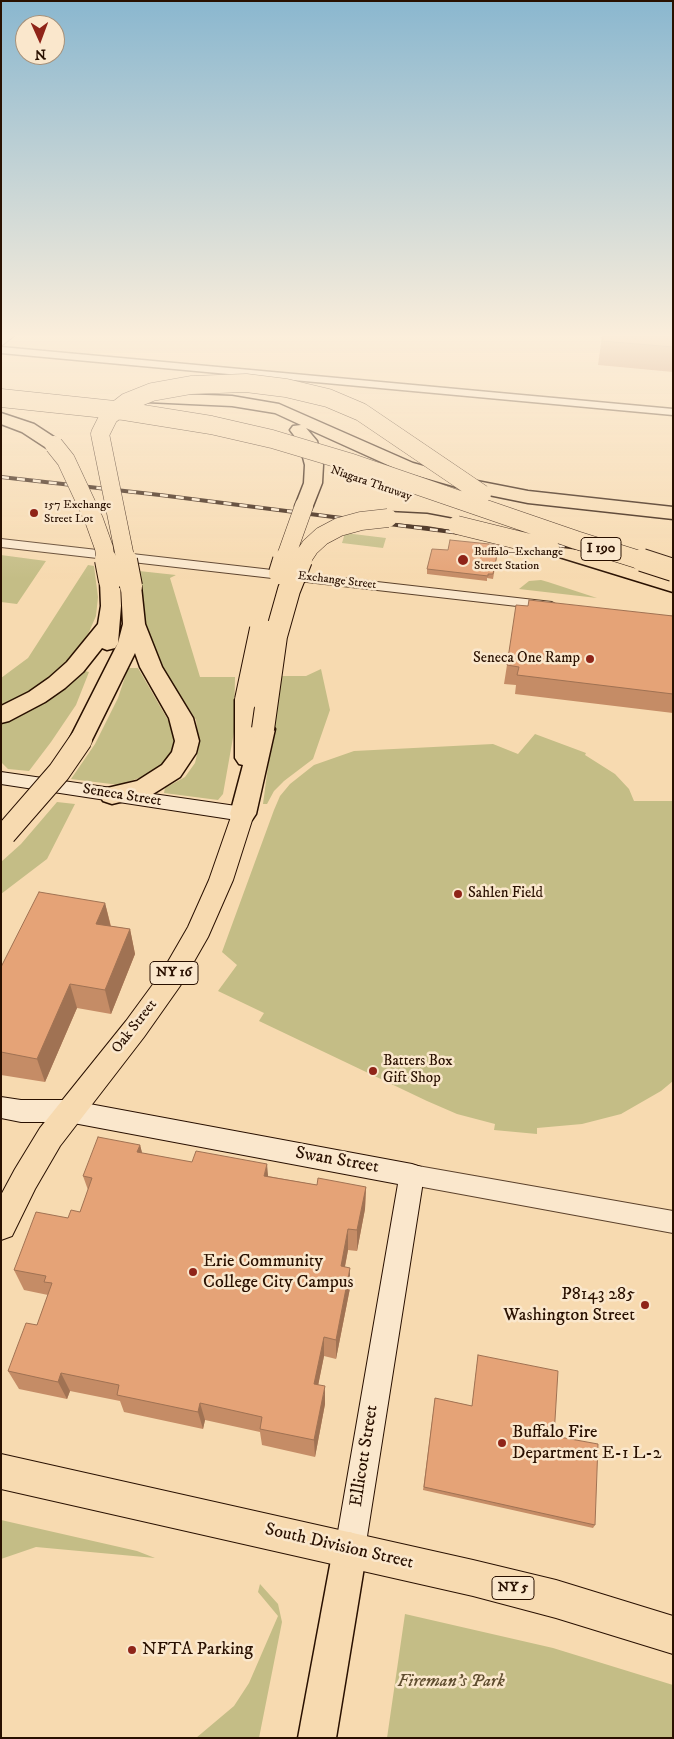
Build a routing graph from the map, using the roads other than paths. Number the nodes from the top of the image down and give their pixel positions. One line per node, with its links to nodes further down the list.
1 (72, 417): 11 (highway, Niagara Thruway / I 190, bridge)
2 (108, 417): 13 (highway, bridge)
3 (159, 417): 9 (highway, Niagara Thruway / I 190, bridge)
4 (276, 417): 21 (highway, bridge)
5 (298, 417): 8 (highway, bridge)
6 (369, 417): 9 (highway, bridge)
7 (1, 418): 17 (highway, bridge)
8 (673, 512)
9 (531, 525): 12 (highway, Niagara Thruway / I 190, bridge)
10 (1, 543): 15 (street, Exchange Street)
11 (550, 548): 14 (highway, Niagara Thruway / I 190); 21 (highway, bridge)
12 (673, 570)
13 (131, 586): 16 (highway)
14 (673, 586)
15 (567, 608)
16 (134, 624): 18 (highway); 22 (highway)
17 (109, 626): 18 (highway); 19 (highway)
18 (99, 704): 24 (highway, bridge)
19 (1, 716)
20 (1, 778): 22 (main road, Seneca Street)
21 (248, 786): 23 (highway)
22 (112, 795): 23 (main road, Seneca Street)
23 (243, 814): 26 (highway, Oak Street / NY 16)
24 (3, 836)
25 (1, 1107): 26 (main road, Swan Street)
26 (68, 1111): 27 (main road, Swan Street); 29 (highway, Oak Street / NY 16)
27 (412, 1175): 28 (street, Swan Street); 31 (main road, Ellicott Street)
28 (673, 1222)
29 (1, 1226)
30 (1, 1471): 31 (highway, South Division Street)
31 (350, 1549): 32 (highway, South Division Street / NY 5); 33 (main road, Ellicott Street)
32 (673, 1635)
33 (317, 1738)

